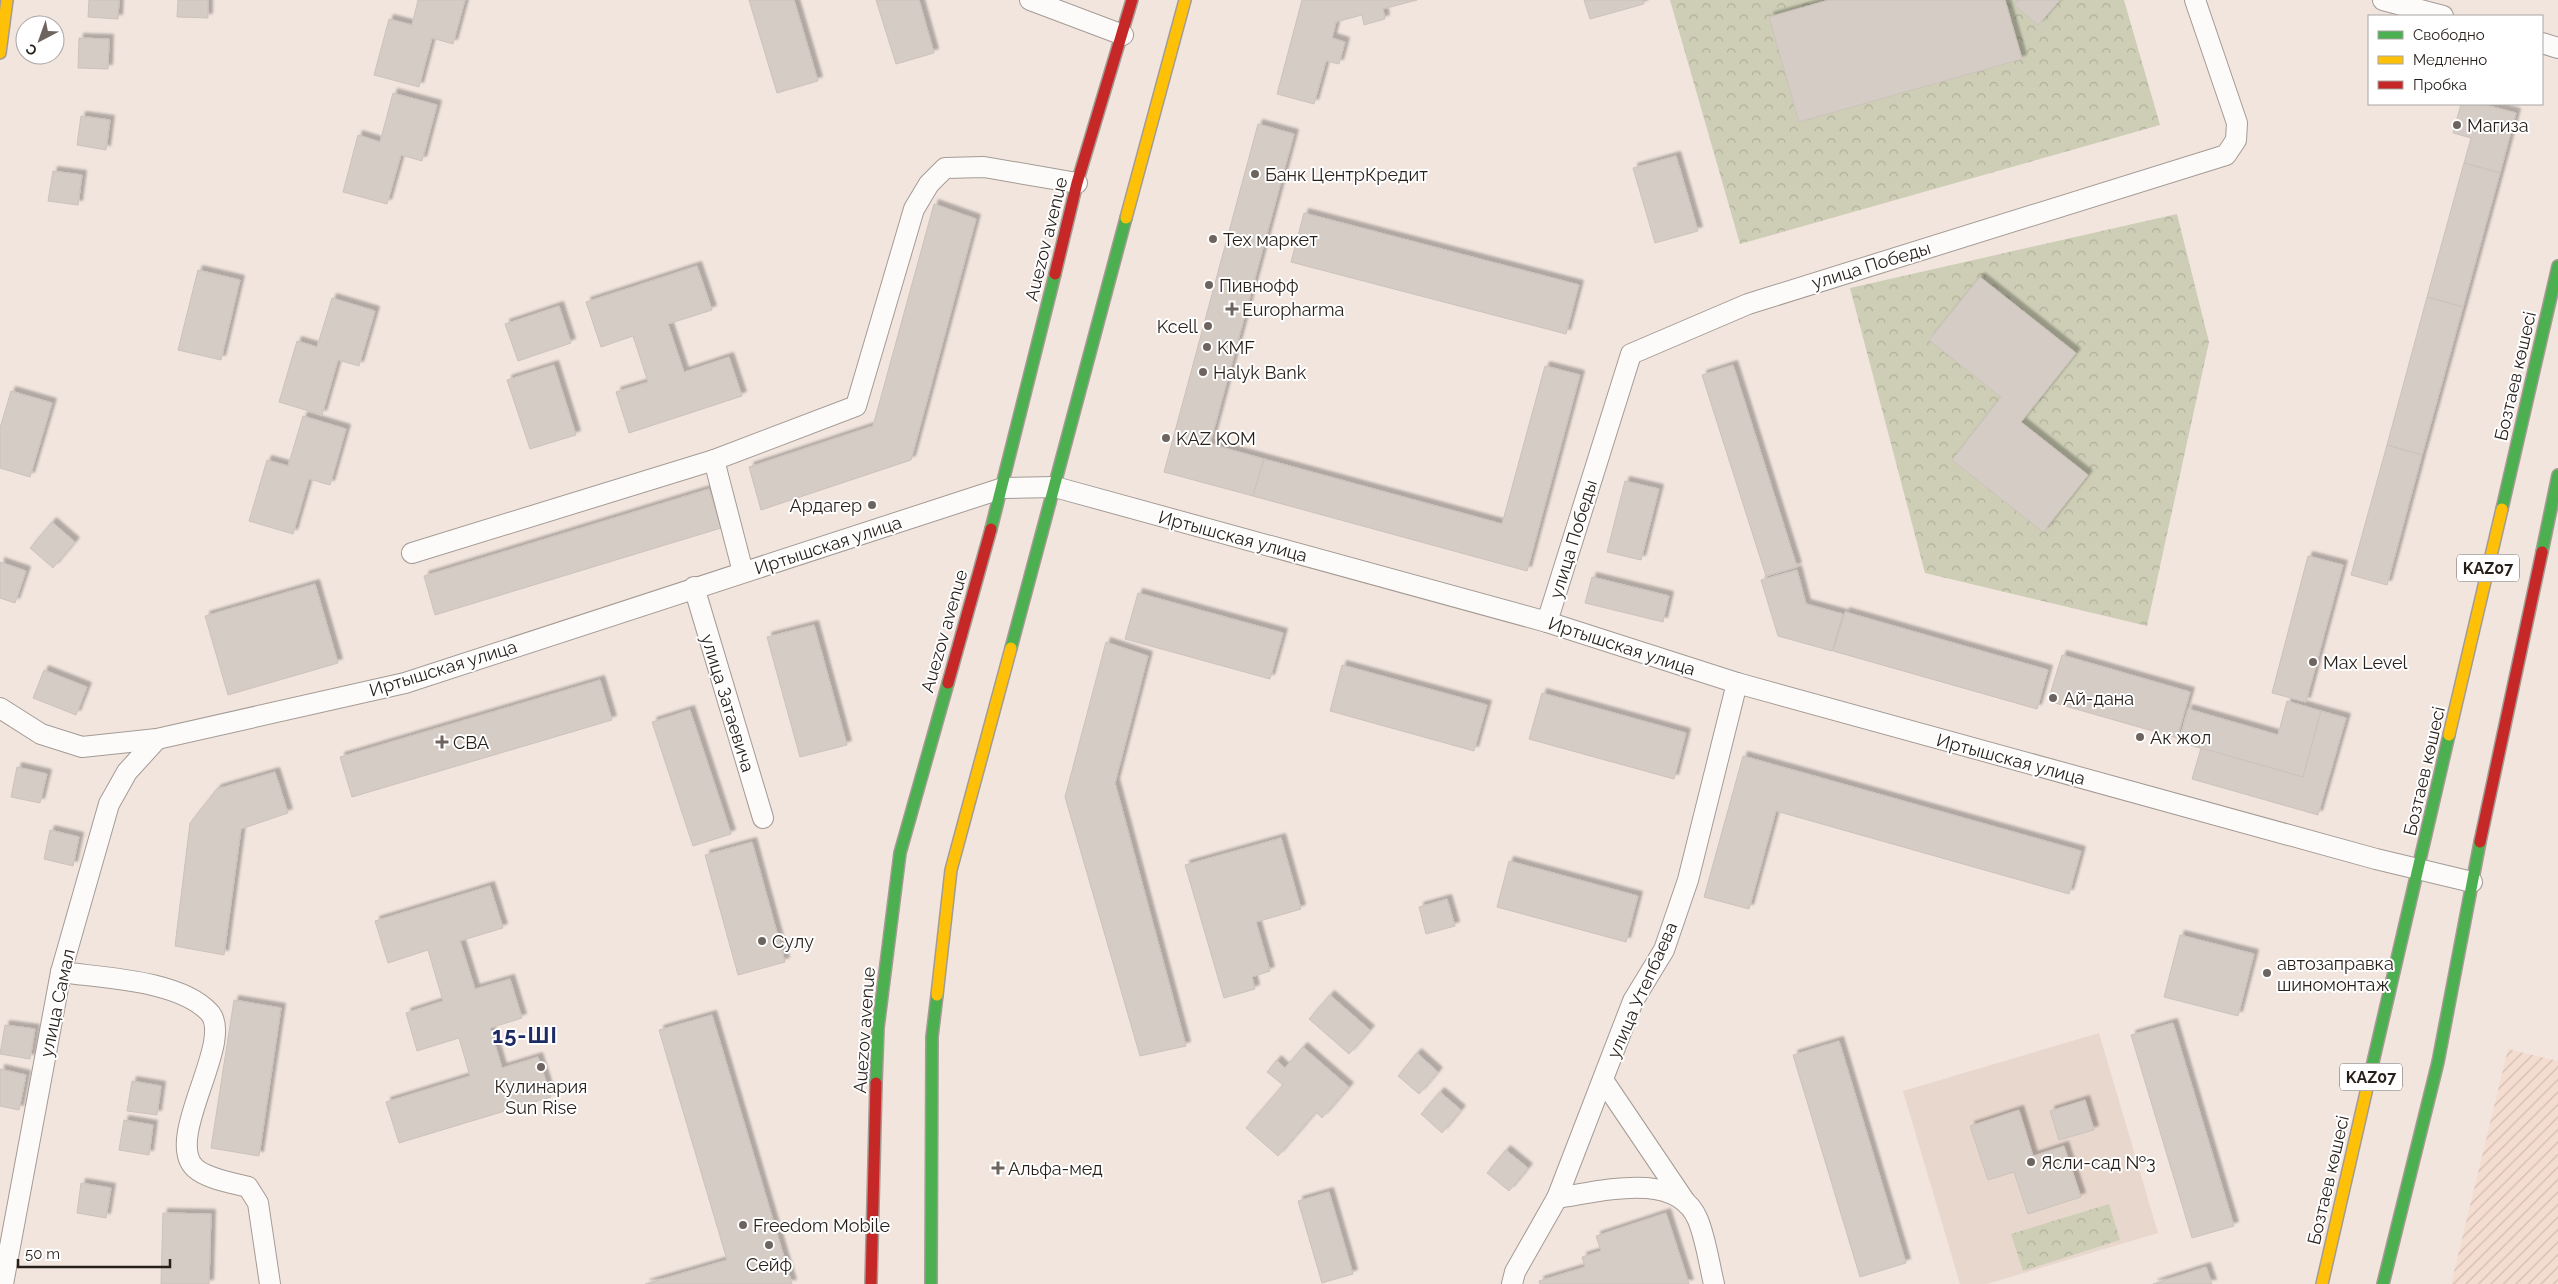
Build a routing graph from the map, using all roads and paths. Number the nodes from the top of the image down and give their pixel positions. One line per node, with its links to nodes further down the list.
1 (7, 0): 11 (main road)
2 (1030, 0): 8 (street)
3 (1132, 0): 8 (main road, Auezov avenue)
4 (1185, 0): 16 (main road)
5 (2195, 0): 21 (street, улица Победы)
6 (2383, 0): 7 (street)
7 (2439, 15)
8 (1123, 35): 12 (main road, Auezov avenue)
9 (2543, 43): 10 (street)
10 (2558, 48)
11 (0, 53)
12 (1077, 183): 14 (street); 17 (main road, Auezov avenue)
13 (2558, 266): 26 (main road, Бозтаев көшесі / KAZ07)
14 (714, 460): 18 (street); 19 (street)
15 (2558, 475): 27 (main road, KAZ07)
16 (1055, 487): 17 (street, Иртышская улица); 21 (street, Иртышская улица); 36 (main road)
17 (1003, 488): 19 (street, Иртышская улица); 35 (main road, Auezov avenue)
18 (412, 553)
19 (744, 572): 20 (street, Иртышская улица)
20 (694, 587): 24 (street, Иртышская улица); 25 (street, улица Затаевича)
21 (1547, 622): 22 (street, Иртышская улица)
22 (1737, 683): 26 (street, Иртышская улица); 29 (street, улица Утепбаева)
23 (0, 708): 24 (street, Иртышская улица)
24 (157, 739): 28 (street, улица Самал)
25 (763, 818)
26 (2419, 870): 27 (street, Иртышская улица); 39 (main road, Бозтаев көшесі / KAZ07)
27 (2472, 882): 40 (main road, KAZ07)
28 (61, 972): 32 (street, улица Самал); 34 (street)
29 (1603, 1080): 30 (street, улица Утепбаева); 31 (street)
30 (1557, 1198): 31 (street); 37 (street, улица Утепбаева)
31 (1684, 1200): 38 (street)
32 (4, 1261): 33 (street, улица Самал)
33 (3, 1284)
34 (270, 1284)
35 (871, 1284)
36 (931, 1284)
37 (1512, 1284)
38 (1714, 1284)
39 (2322, 1284)
40 (2383, 1284)

